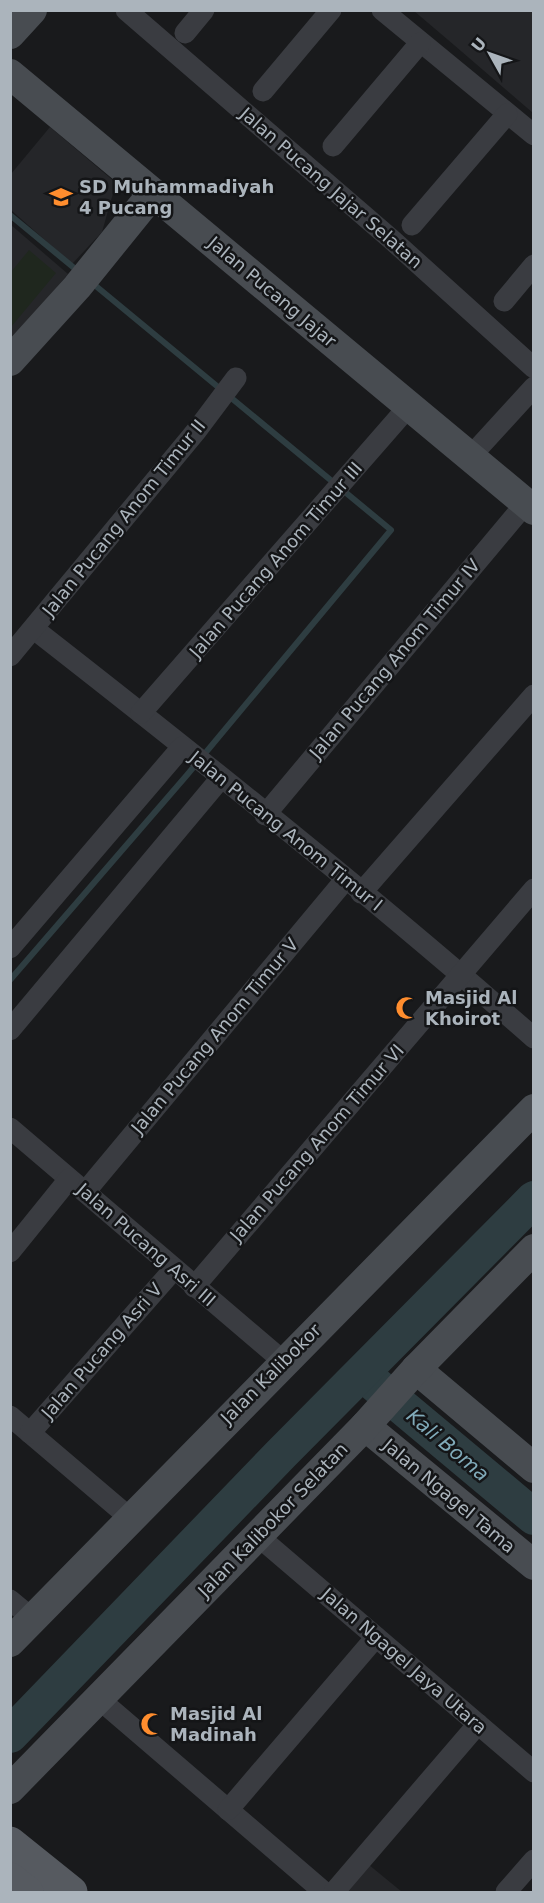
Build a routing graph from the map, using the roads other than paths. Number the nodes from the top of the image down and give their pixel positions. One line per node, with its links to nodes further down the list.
1 (32, 10): 7 (street)
2 (126, 10): 19 (street, Jalan Pucang Jajar Selatan)
3 (204, 10): 6 (street)
4 (331, 10): 10 (street)
5 (382, 10): 8 (street)
6 (185, 33)
7 (10, 34)
8 (420, 44): 11 (street); 13 (street)
9 (10, 74): 14 (street, Jalan Pucang Jajar)
10 (262, 91)
11 (507, 114): 12 (street); 15 (street)
12 (534, 135)
13 (333, 146)
14 (153, 193): 18 (street); 22 (street, Jalan Pucang Jajar)
15 (412, 225)
16 (534, 265): 17 (street)
17 (504, 301)
18 (10, 361)
19 (534, 368)
20 (236, 378): 25 (street, Jalan Pucang Anom Timur II)
21 (534, 387): 23 (street)
22 (409, 406): 23 (street, Jalan Pucang Jajar); 28 (street, Jalan Pucang Anom Timur III)
23 (470, 457): 24 (street, Jalan Pucang Jajar)
24 (530, 506): 30 (street, Jalan Pucang Anom Timur IV)
25 (34, 629): 26 (street, Jalan Pucang Anom Timur II); 28 (street, Jalan Pucang Anom Timur I)
26 (10, 656)
27 (534, 694): 31 (street, Jalan Pucang Anom Timur V)
28 (141, 713): 29 (street, Jalan Pucang Anom Timur I)
29 (199, 761): 30 (street, Jalan Pucang Anom Timur I); 33 (street); 35 (street)
30 (265, 815): 31 (street, Jalan Pucang Anom Timur I)
31 (353, 887): 34 (street, Jalan Pucang Anom Timur I); 39 (street, Jalan Pucang Anom Timur V)
32 (534, 890): 34 (street, Jalan Pucang Anom Timur VI)
33 (10, 948)
34 (461, 975): 36 (street, Jalan Pucang Anom Timur I); 43 (street, Jalan Pucang Anom Timur VI)
35 (10, 1030)
36 (534, 1038)
37 (534, 1109): 44 (street, Jalan Kalibokor)
38 (10, 1128): 39 (street, Jalan Pucang Asri III)
39 (77, 1185): 41 (street, Jalan Pucang Anom Timur V); 42 (street, Jalan Pucang Asri III)
40 (534, 1249): 45 (street, Jalan Kalibokor Selatan)
41 (10, 1252)
42 (174, 1269): 43 (street, Jalan Pucang Asri III); 48 (street, Jalan Pucang Asri V)
43 (194, 1287): 44 (street, Jalan Pucang Asri III)
44 (283, 1361): 50 (street, Jalan Kalibokor)
45 (412, 1373): 47 (street, Jalan Kalibokor Selatan); 49 (street)
46 (10, 1416): 48 (street)
47 (369, 1421): 51 (street, Jalan Kalibokor Selatan); 52 (street, Jalan Ngagel Tama)
48 (30, 1433): 50 (street)
49 (534, 1468)
50 (130, 1518): 54 (street, Jalan Kalibokor)
51 (266, 1544): 55 (street, Jalan Ngagel Jaya Utara); 57 (street, Jalan Kalibokor Selatan)
52 (534, 1565)
53 (10, 1600): 54 (street)
54 (33, 1619): 56 (street, Jalan Kalibokor)
55 (376, 1637): 58 (street, Jalan Ngagel Jaya Utara); 61 (street)
56 (10, 1642)
57 (99, 1699): 60 (street, Jalan Kalibokor Selatan); 61 (street)
58 (478, 1725): 59 (street, Jalan Ngagel Jaya Utara); 68 (street)
59 (534, 1772)
60 (10, 1789)
61 (228, 1810): 67 (street)
62 (10, 1843): 66 (main road)
63 (534, 1860): 69 (street)
64 (10, 1879): 65 (main road)
65 (27, 1893)
66 (71, 1893)
67 (324, 1893)
68 (334, 1893)
69 (506, 1893)

